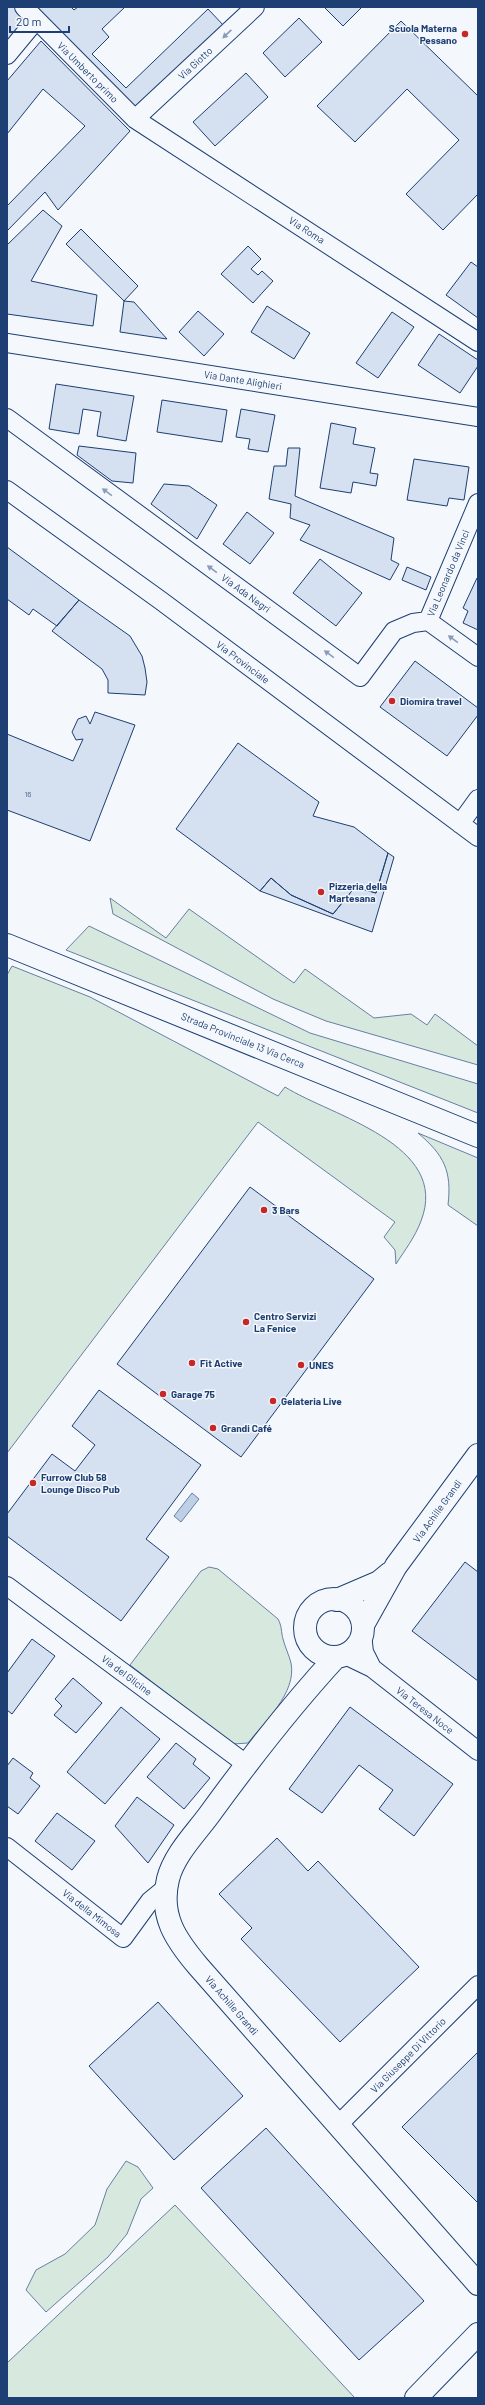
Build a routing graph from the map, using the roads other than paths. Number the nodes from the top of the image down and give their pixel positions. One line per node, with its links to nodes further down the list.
1 (24, 7): 3 (street, Via Umberto primo)
2 (255, 7): 5 (street, Via Giotto, one-way to 5)
3 (36, 20): 4 (street); 5 (street, Via Umberto primo)
4 (7, 55)
5 (135, 119): 6 (street, Via Roma)
6 (478, 342)
7 (7, 343): 8 (street, Via Dante Alighieri)
8 (478, 417)
9 (7, 418): 12 (street, Via Ada Negri, one-way to 9)
10 (7, 490): 15 (street, Via Provinciale)
11 (478, 503): 12 (street, Via Leonardo da Vinci)
12 (428, 620): 13 (street, one-way to 12)
13 (478, 657)
14 (478, 799): 15 (street)
15 (460, 824): 16 (street, Via Provinciale)
16 (478, 837)
17 (7, 945): 18 (street, Strada Provinciale 13 Via Cerca)
18 (478, 1136)
19 (478, 1455): 20 (street, Via Achille Grandi)
20 (396, 1566): 22 (street); 23 (street)
21 (7, 1586): 29 (street, Via del Glicine)
22 (337, 1600): 23 (street); 24 (street)
23 (362, 1630): 25 (street); 26 (street)
24 (309, 1642): 25 (street); 27 (street)
25 (340, 1656): 26 (street, Via Teresa Noce); 27 (street, Via Achille Grandi)
26 (372, 1668): 28 (street, Via Teresa Noce)
27 (299, 1697): 29 (street, Via Achille Grandi)
28 (478, 1751)
29 (246, 1764): 31 (street, Via Achille Grandi)
30 (7, 1847): 31 (street, Via della Mimosa)
31 (167, 1887): 33 (street, Via Achille Grandi)
32 (478, 1985): 33 (street, Via Giuseppe Di Vittorio)
33 (338, 2125): 34 (street, Via Achille Grandi)
34 (478, 2284)
35 (478, 2334): 36 (street)
36 (416, 2398)

